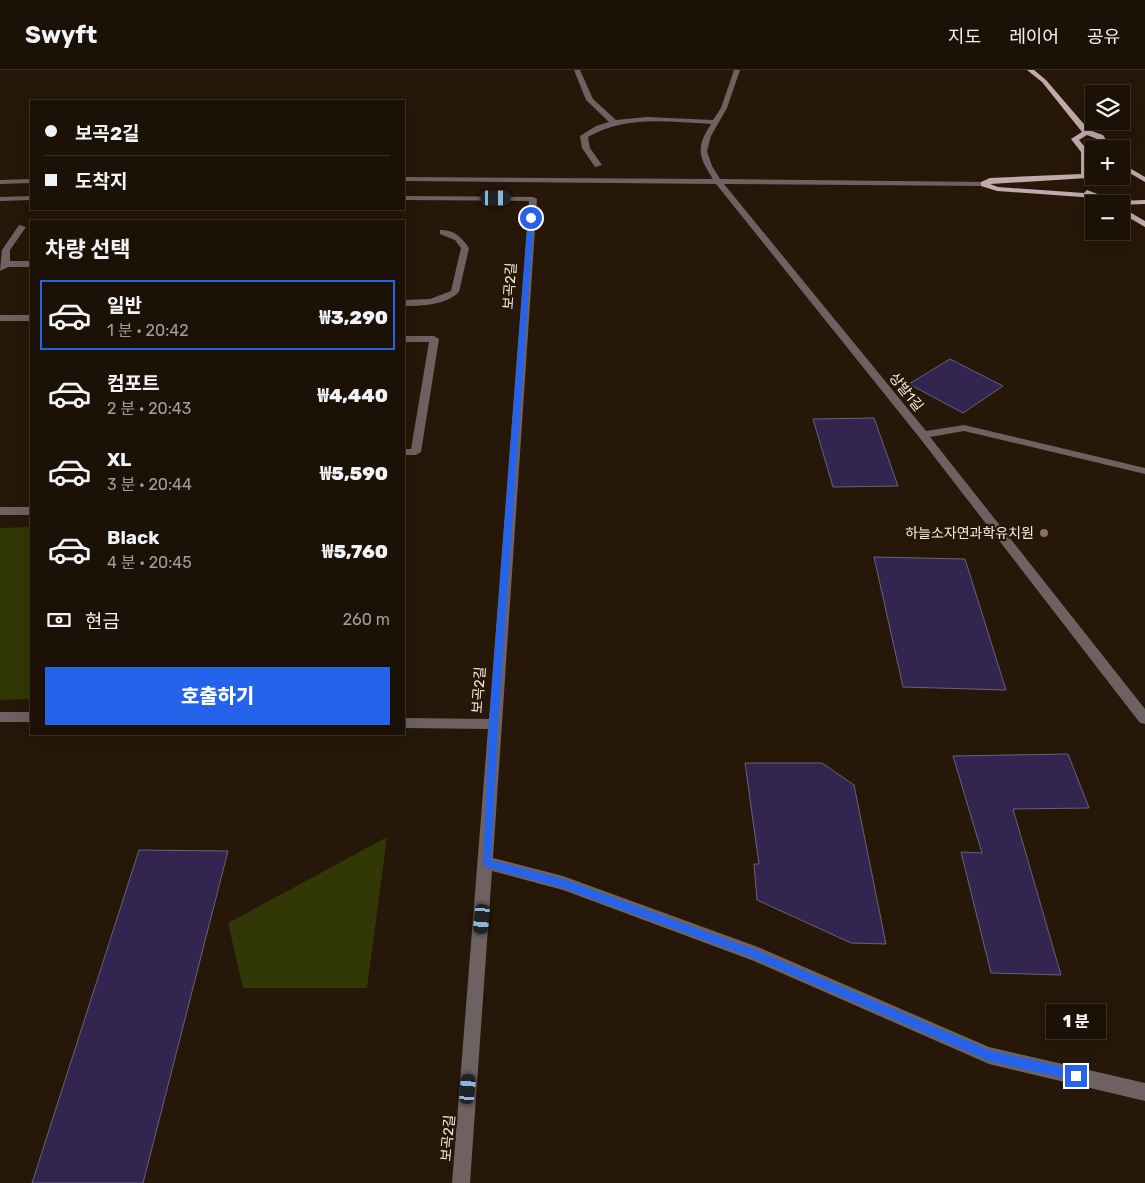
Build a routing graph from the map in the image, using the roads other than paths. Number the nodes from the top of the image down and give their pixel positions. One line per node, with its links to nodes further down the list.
1 (577, 70): 4 (street)
2 (738, 70): 5 (street, 상발1길)
3 (1030, 70): 6 (main road)
4 (614, 122): 5 (street); 9 (street)
5 (716, 122): 17 (street, 상발1길)
6 (1086, 132): 7 (main road); 8 (main road)
7 (1101, 140)
8 (1085, 152)
9 (598, 164)
10 (1130, 171): 14 (main road)
11 (1085, 176): 18 (main road); 20 (main road)
12 (1130, 176): 14 (main road)
13 (405, 179): 17 (street)
14 (1143, 180)
15 (30, 181): 16 (street)
16 (0, 182)
17 (718, 182): 18 (street); 36 (street, 상발1길)
18 (984, 184): 19 (main road)
19 (1085, 195)
20 (1092, 195)
21 (0, 198): 22 (street)
22 (30, 198)
23 (405, 198): 45 (street, 보곡2길)
24 (1145, 202): 25 (main road)
25 (1130, 204)
26 (1130, 214): 27 (main road)
27 (1145, 225)
28 (22, 227): 31 (street)
29 (443, 232): 32 (street)
30 (30, 264): 31 (street)
31 (3, 266)
32 (405, 303)
33 (0, 318): 34 (street)
34 (30, 318)
35 (405, 339): 37 (street)
36 (923, 435): 38 (street); 43 (street, 상발1길)
37 (405, 452)
38 (1145, 471)
39 (0, 511): 40 (street)
40 (30, 511)
41 (0, 717): 42 (street)
42 (30, 717)
43 (1145, 719)
44 (405, 723): 45 (street)
45 (493, 724): 46 (street, 보곡2길)
46 (486, 863): 47 (street); 48 (street, 보곡2길)
47 (1145, 1092)
48 (461, 1183)

